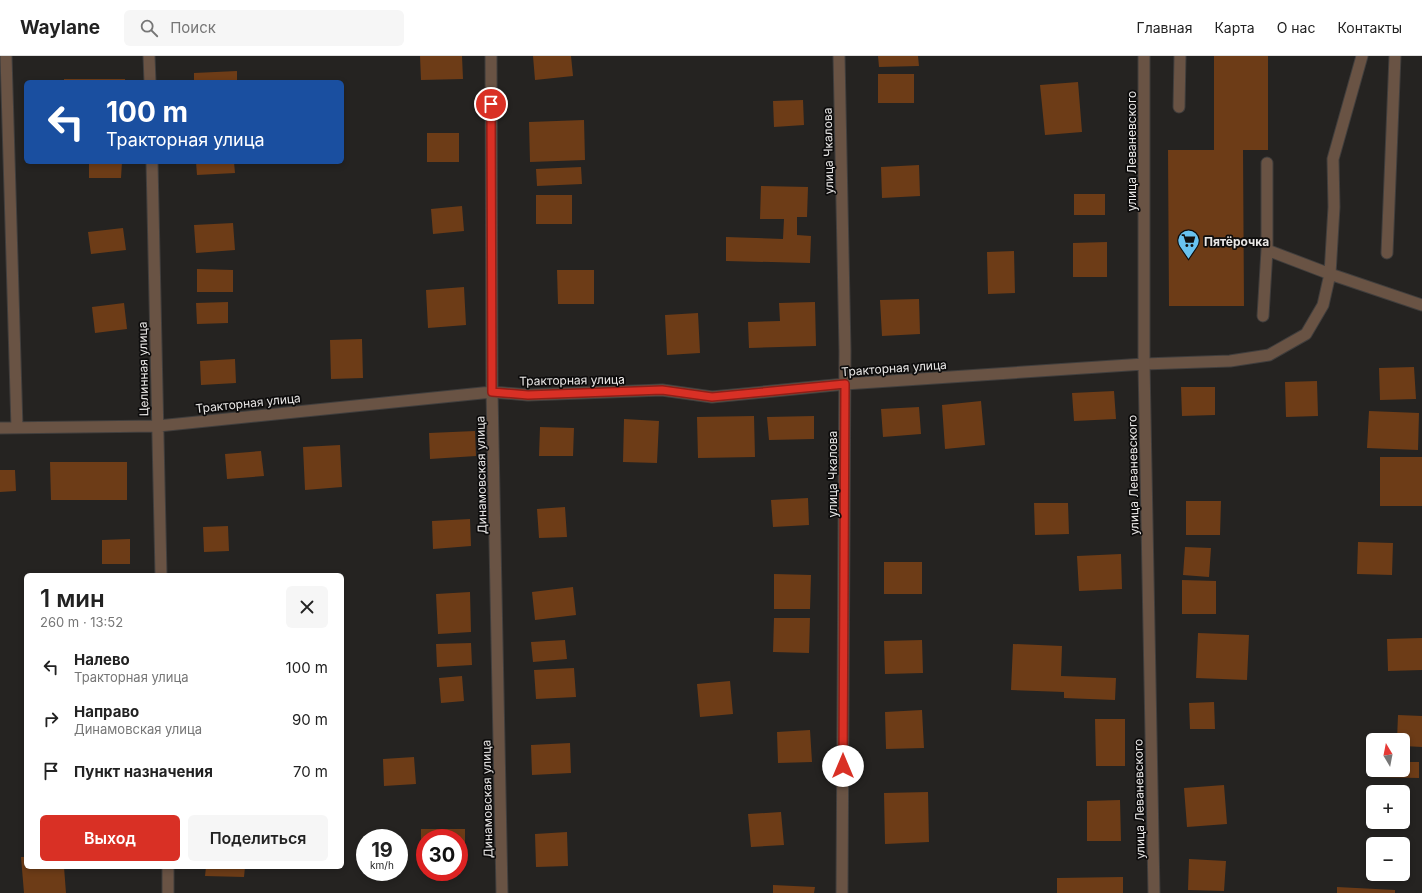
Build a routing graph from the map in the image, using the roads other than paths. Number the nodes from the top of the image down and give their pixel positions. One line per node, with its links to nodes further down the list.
1 (6, 56): 23 (street)
2 (149, 56): 9 (street)
3 (491, 56): 20 (street, Динамовская улица)
4 (839, 56): 19 (street, улица Чкалова)
5 (1144, 56): 18 (street, улица Леваневского)
6 (1180, 56): 10 (street)
7 (1362, 56): 15 (street, Тракторная улица)
8 (1396, 56): 14 (street)
9 (150, 80)
10 (1179, 107)
11 (1267, 163): 13 (street)
12 (152, 164): 21 (street, Целинная улица)
13 (1267, 250): 15 (street); 17 (street)
14 (1387, 253)
15 (1330, 274): 16 (street); 18 (street, Тракторная улица)
16 (1422, 305)
17 (1263, 316)
18 (1144, 364): 19 (street, Тракторная улица); 29 (street, улица Леваневского)
19 (845, 384): 20 (street, Тракторная улица); 28 (street, улица Чкалова)
20 (492, 392): 21 (street, Тракторная улица); 27 (street, Динамовская улица)
21 (158, 426): 23 (street, Тракторная улица); 24 (street, Целинная улица)
22 (0, 428): 23 (street, Тракторная улица)
23 (17, 428)
24 (161, 573)
25 (168, 869): 26 (street)
26 (168, 893)
27 (502, 893)
28 (842, 893)
29 (1154, 893)

